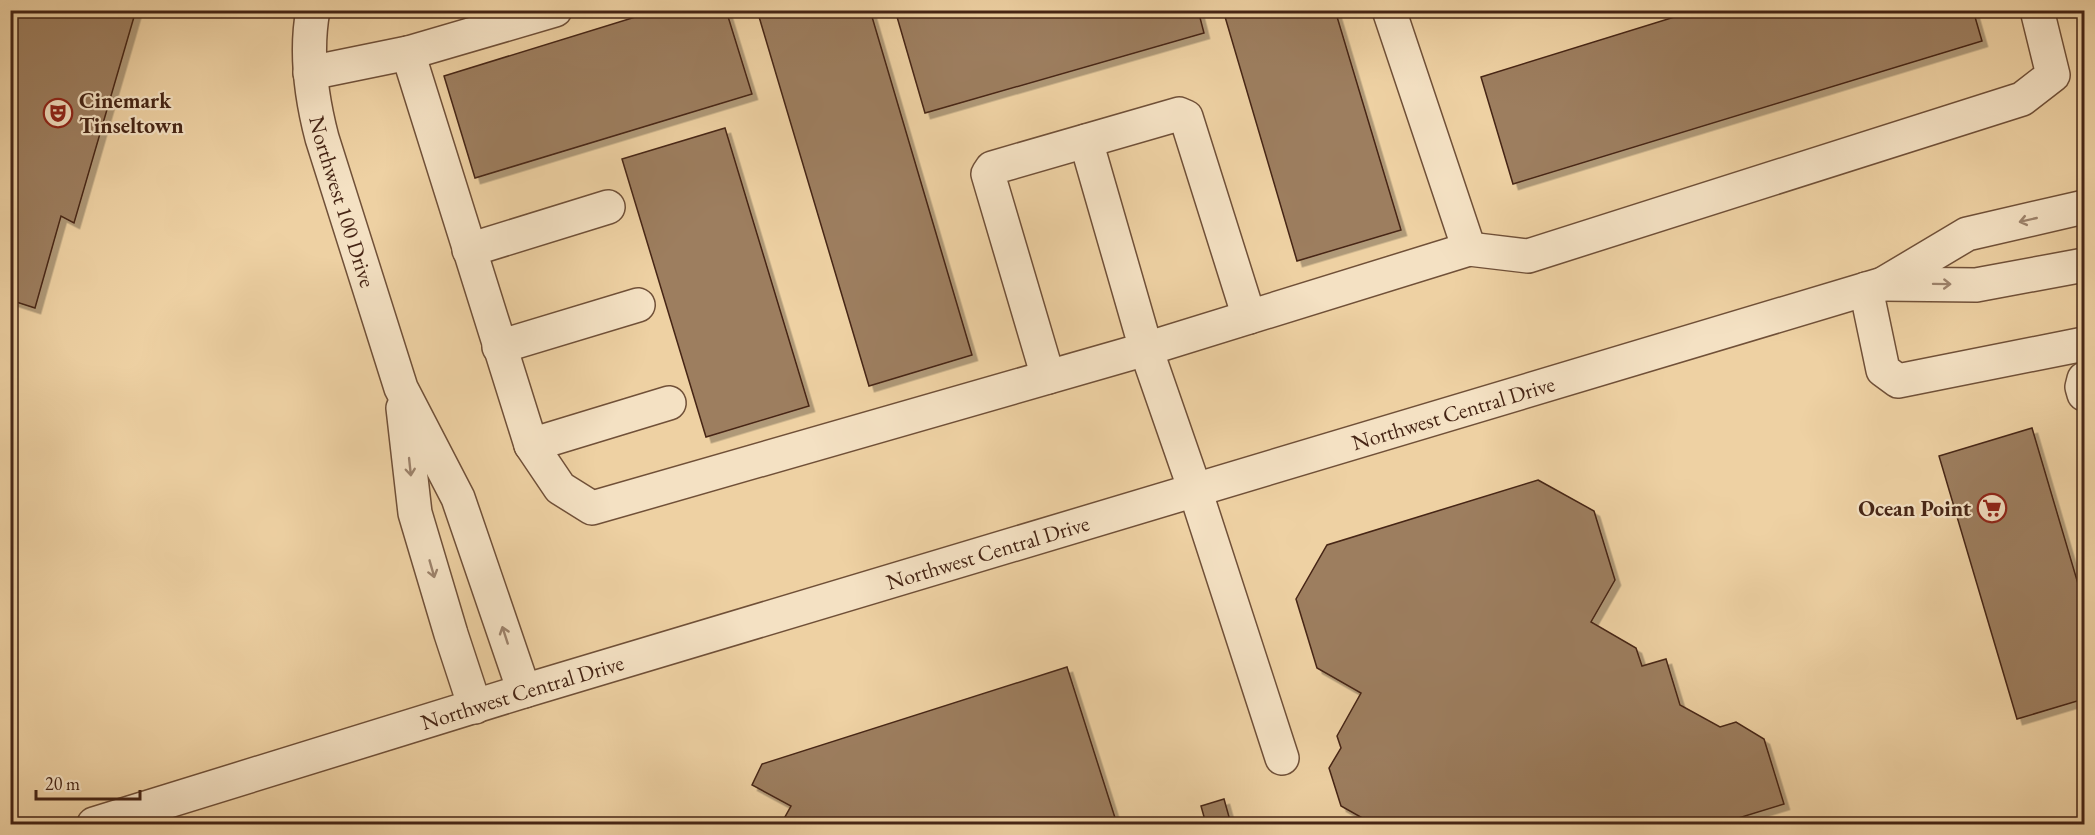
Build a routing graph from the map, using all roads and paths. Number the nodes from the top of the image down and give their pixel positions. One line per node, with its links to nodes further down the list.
1 (313, 10): 6 (street, Northwest 100 Drive)
2 (555, 10): 5 (street)
3 (1389, 10): 10 (street)
4 (2037, 10): 10 (street)
5 (408, 53): 6 (street); 11 (street)
6 (310, 73): 21 (street, Northwest 100 Drive)
7 (1086, 141): 15 (street); 18 (street); 19 (street)
8 (608, 207): 11 (street)
9 (2085, 207): 13 (street, Northwest Central Drive, one-way to 13)
10 (1469, 249): 15 (street)
11 (469, 250): 17 (street)
12 (2085, 265): 13 (street, Northwest Central Drive, one-way to 12)
13 (1874, 286): 16 (street); 25 (street, Northwest Central Drive)
14 (638, 305): 17 (street)
15 (1249, 317): 18 (street)
16 (2085, 344)
17 (499, 346): 24 (street)
18 (1146, 349): 19 (street); 25 (street)
19 (1048, 377): 24 (street)
20 (2085, 379): 22 (street)
21 (401, 388): 26 (street, Northwest 100 Drive, one-way to 21); 27 (street, Northwest 100 Drive, one-way to 27)
22 (2085, 394)
23 (669, 403): 24 (street)
24 (531, 445)
25 (1195, 490): 26 (street, Northwest Central Drive); 28 (street)
26 (524, 691): 27 (street, Northwest Central Drive)
27 (475, 707): 29 (street, Northwest Central Drive)
28 (1282, 758)
29 (94, 825)

